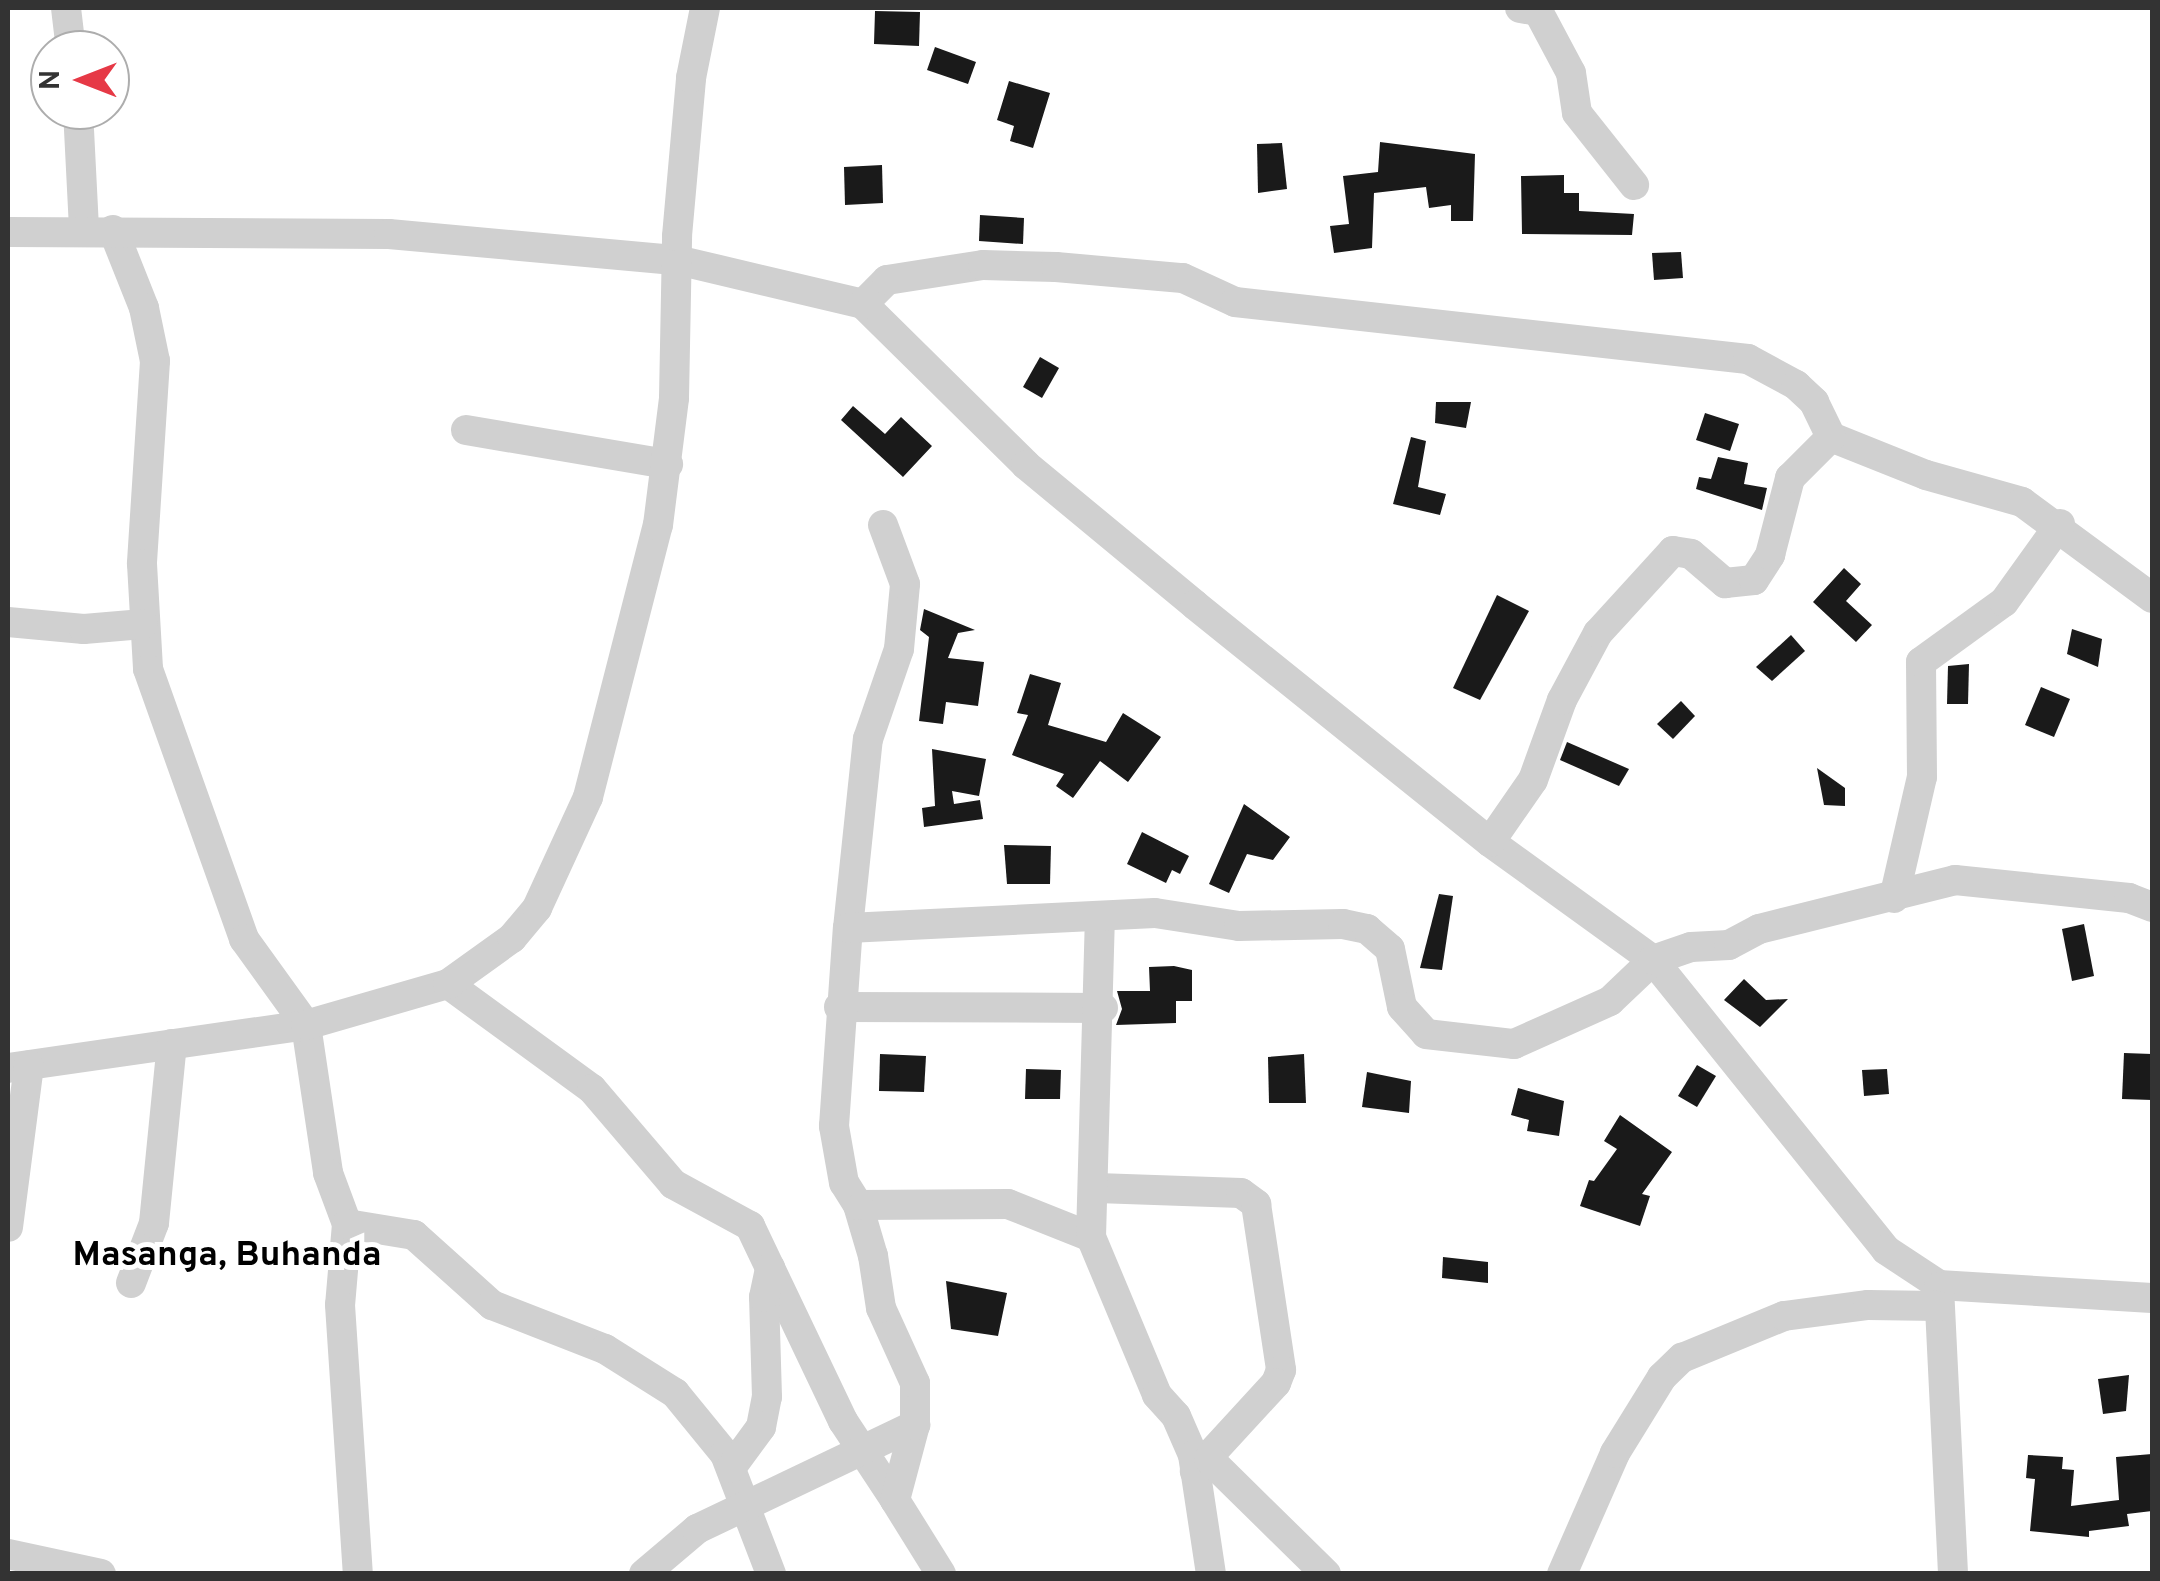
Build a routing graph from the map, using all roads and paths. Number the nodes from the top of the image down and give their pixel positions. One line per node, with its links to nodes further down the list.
1 (705, 8): 7 (street)
2 (1520, 8): 4 (street)
3 (82, 130): 5 (street)
4 (1634, 185)
5 (99, 230): 6 (street); 7 (street); 16 (street)
6 (8, 232)
7 (677, 260): 8 (street); 11 (street)
8 (863, 304): 10 (street); 17 (street)
9 (466, 430): 11 (street)
10 (1831, 437): 12 (street); 17 (street)
11 (668, 464): 23 (street)
12 (2060, 524): 14 (street); 18 (street)
13 (883, 525): 21 (street)
14 (2152, 598)
15 (8, 622): 16 (street)
16 (143, 624): 26 (street)
17 (1490, 842): 22 (street)
18 (1894, 898): 19 (street); 22 (street)
19 (2152, 907)
20 (1100, 919): 21 (street); 22 (street); 25 (street)
21 (848, 928): 24 (street)
22 (1653, 960): 37 (street)
23 (448, 984): 26 (street); 34 (street)
24 (839, 1007): 25 (street); 30 (street)
25 (1103, 1008): 29 (street)
26 (306, 1025): 27 (street); 31 (street)
27 (172, 1044): 28 (street); 35 (street)
28 (18, 1066): 32 (street)
29 (1097, 1188): 33 (street); 40 (street)
30 (858, 1205): 33 (street); 38 (street)
31 (347, 1224): 41 (street); 46 (street)
32 (8, 1226)
33 (1092, 1238): 40 (street)
34 (770, 1268): 39 (street); 41 (street)
35 (131, 1283)
36 (2150, 1289): 37 (street)
37 (1939, 1296): 52 (street); 53 (street)
38 (915, 1425): 39 (street); 42 (street)
39 (861, 1448): 42 (street); 43 (street)
40 (1202, 1465): 50 (street); 51 (street)
41 (732, 1468): 43 (street)
42 (895, 1500): 49 (street)
43 (743, 1511): 47 (street); 48 (street)
44 (8, 1554): 45 (street)
45 (101, 1574)
46 (358, 1574)
47 (644, 1574)
48 (771, 1574)
49 (941, 1574)
50 (1211, 1574)
51 (1326, 1574)
52 (1562, 1574)
53 (1953, 1574)

